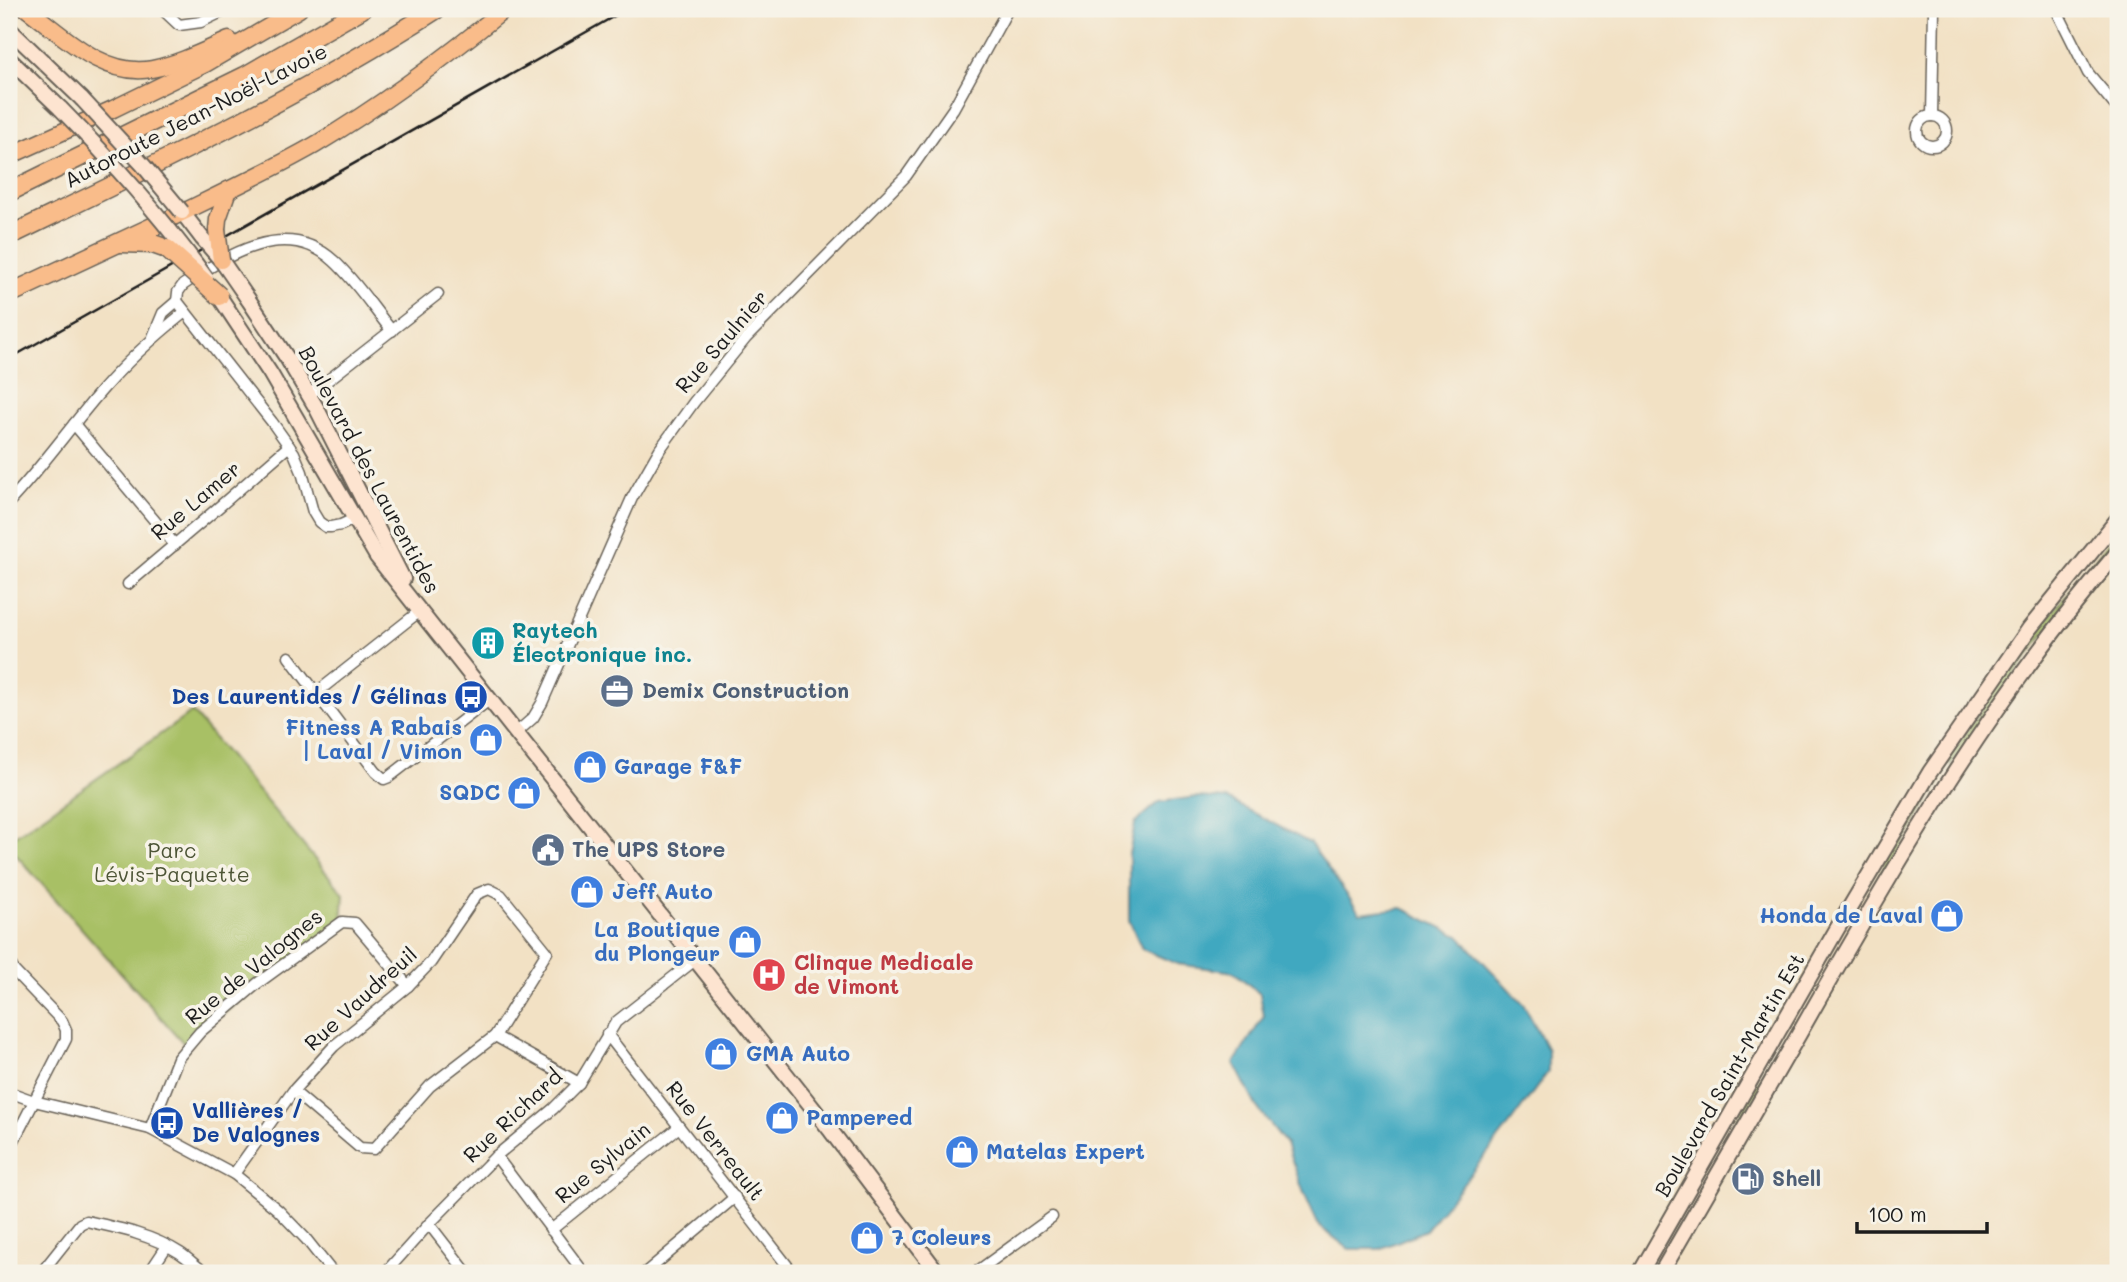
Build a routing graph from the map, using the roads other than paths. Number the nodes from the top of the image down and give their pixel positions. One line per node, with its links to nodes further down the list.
1 (27, 9): 11 (main road)
2 (162, 9): 3 (street)
3 (228, 9)
4 (299, 9): 11 (main road)
5 (362, 9): 18 (highway, Autoroute Jean-Noël-Lavoie)
6 (437, 9): 21 (highway, Autoroute Jean-Noël-Lavoie)
7 (505, 9): 17 (main road)
8 (1008, 9): 44 (street, Rue Saulnier)
9 (1934, 9): 15 (street)
10 (2056, 9): 14 (street)
11 (283, 18): 16 (main road)
12 (9, 29): 19 (main road, Boulevard des Laurentides, bridge)
13 (9, 59): 20 (main road, Boulevard des Laurentides, bridge)
14 (2118, 109)
15 (1932, 116)
16 (9, 156)
17 (228, 190): 19 (main road); 23 (main road, bridge)
18 (9, 192)
19 (182, 212): 20 (main road); 23 (main road, Boulevard des Laurentides, bridge)
20 (163, 222): 22 (highway); 26 (main road, Boulevard des Laurentides, bridge)
21 (9, 236)
22 (141, 237): 24 (highway); 26 (highway, bridge)
23 (221, 260): 31 (main road, Boulevard des Laurentides, bridge)
24 (9, 294)
25 (438, 294): 29 (street)
26 (219, 296): 35 (main road, Boulevard des Laurentides)
27 (177, 301): 28 (street, Boulevard des Laurentides); 29 (street); 30 (street)
28 (185, 312): 30 (street); 33 (street, Boulevard des Laurentides)
29 (392, 331): 31 (street)
30 (153, 337): 32 (street)
31 (309, 395): 40 (main road, Boulevard des Laurentides)
32 (74, 424): 34 (street); 37 (street)
33 (289, 446): 35 (street, Boulevard des Laurentides); 37 (street, Rue Lamer)
34 (9, 502)
35 (354, 519): 40 (main road, Boulevard des Laurentides)
36 (2118, 519): 75 (main road, Boulevard Saint-Martin Est)
37 (174, 545): 39 (street, Rue Lamer)
38 (2118, 552): 76 (main road, Boulevard Saint-Martin Est)
39 (128, 584)
40 (420, 611): 42 (street); 43 (main road, Boulevard des Laurentides)
41 (289, 657): 42 (street)
42 (316, 694): 43 (street)
43 (489, 700): 44 (main road, Boulevard des Laurentides)
44 (516, 733): 45 (main road, Boulevard des Laurentides)
45 (695, 960): 48 (street, Rue Richard); 73 (main road, Boulevard des Laurentides)
46 (9, 961): 53 (street)
47 (408, 986): 49 (street, Rue Vaudreuil); 51 (street, Rue Vaudreuil); 55 (street, Rue de Valognes)
48 (607, 1034): 50 (street, Rue Richard); 54 (street, Rue Verreault)
49 (495, 1036): 50 (street); 51 (street)
50 (579, 1083): 57 (street, Rue Richard)
51 (293, 1091): 58 (street, Rue Vaudreuil)
52 (9, 1092): 53 (street)
53 (34, 1101): 55 (street); 56 (street)
54 (679, 1127): 59 (street, Rue Verreault); 62 (street, Rue Sylvain)
55 (150, 1129): 58 (street)
56 (9, 1150)
57 (496, 1156): 61 (street, Rue Richard); 62 (street)
58 (234, 1174): 68 (street)
59 (735, 1197): 64 (street, Rue Verreault); 72 (street)
60 (1052, 1217): 74 (street)
61 (429, 1224): 69 (street, Rue Richard); 70 (street)
62 (551, 1230): 71 (street)
63 (167, 1246): 65 (street); 66 (street); 67 (street)
64 (790, 1272)
65 (41, 1273)
66 (149, 1273)
67 (206, 1273)
68 (333, 1273)
69 (385, 1273)
70 (467, 1273)
71 (584, 1273)
72 (645, 1273)
73 (938, 1273)
74 (975, 1273)
75 (1640, 1273)
76 (1661, 1273)

